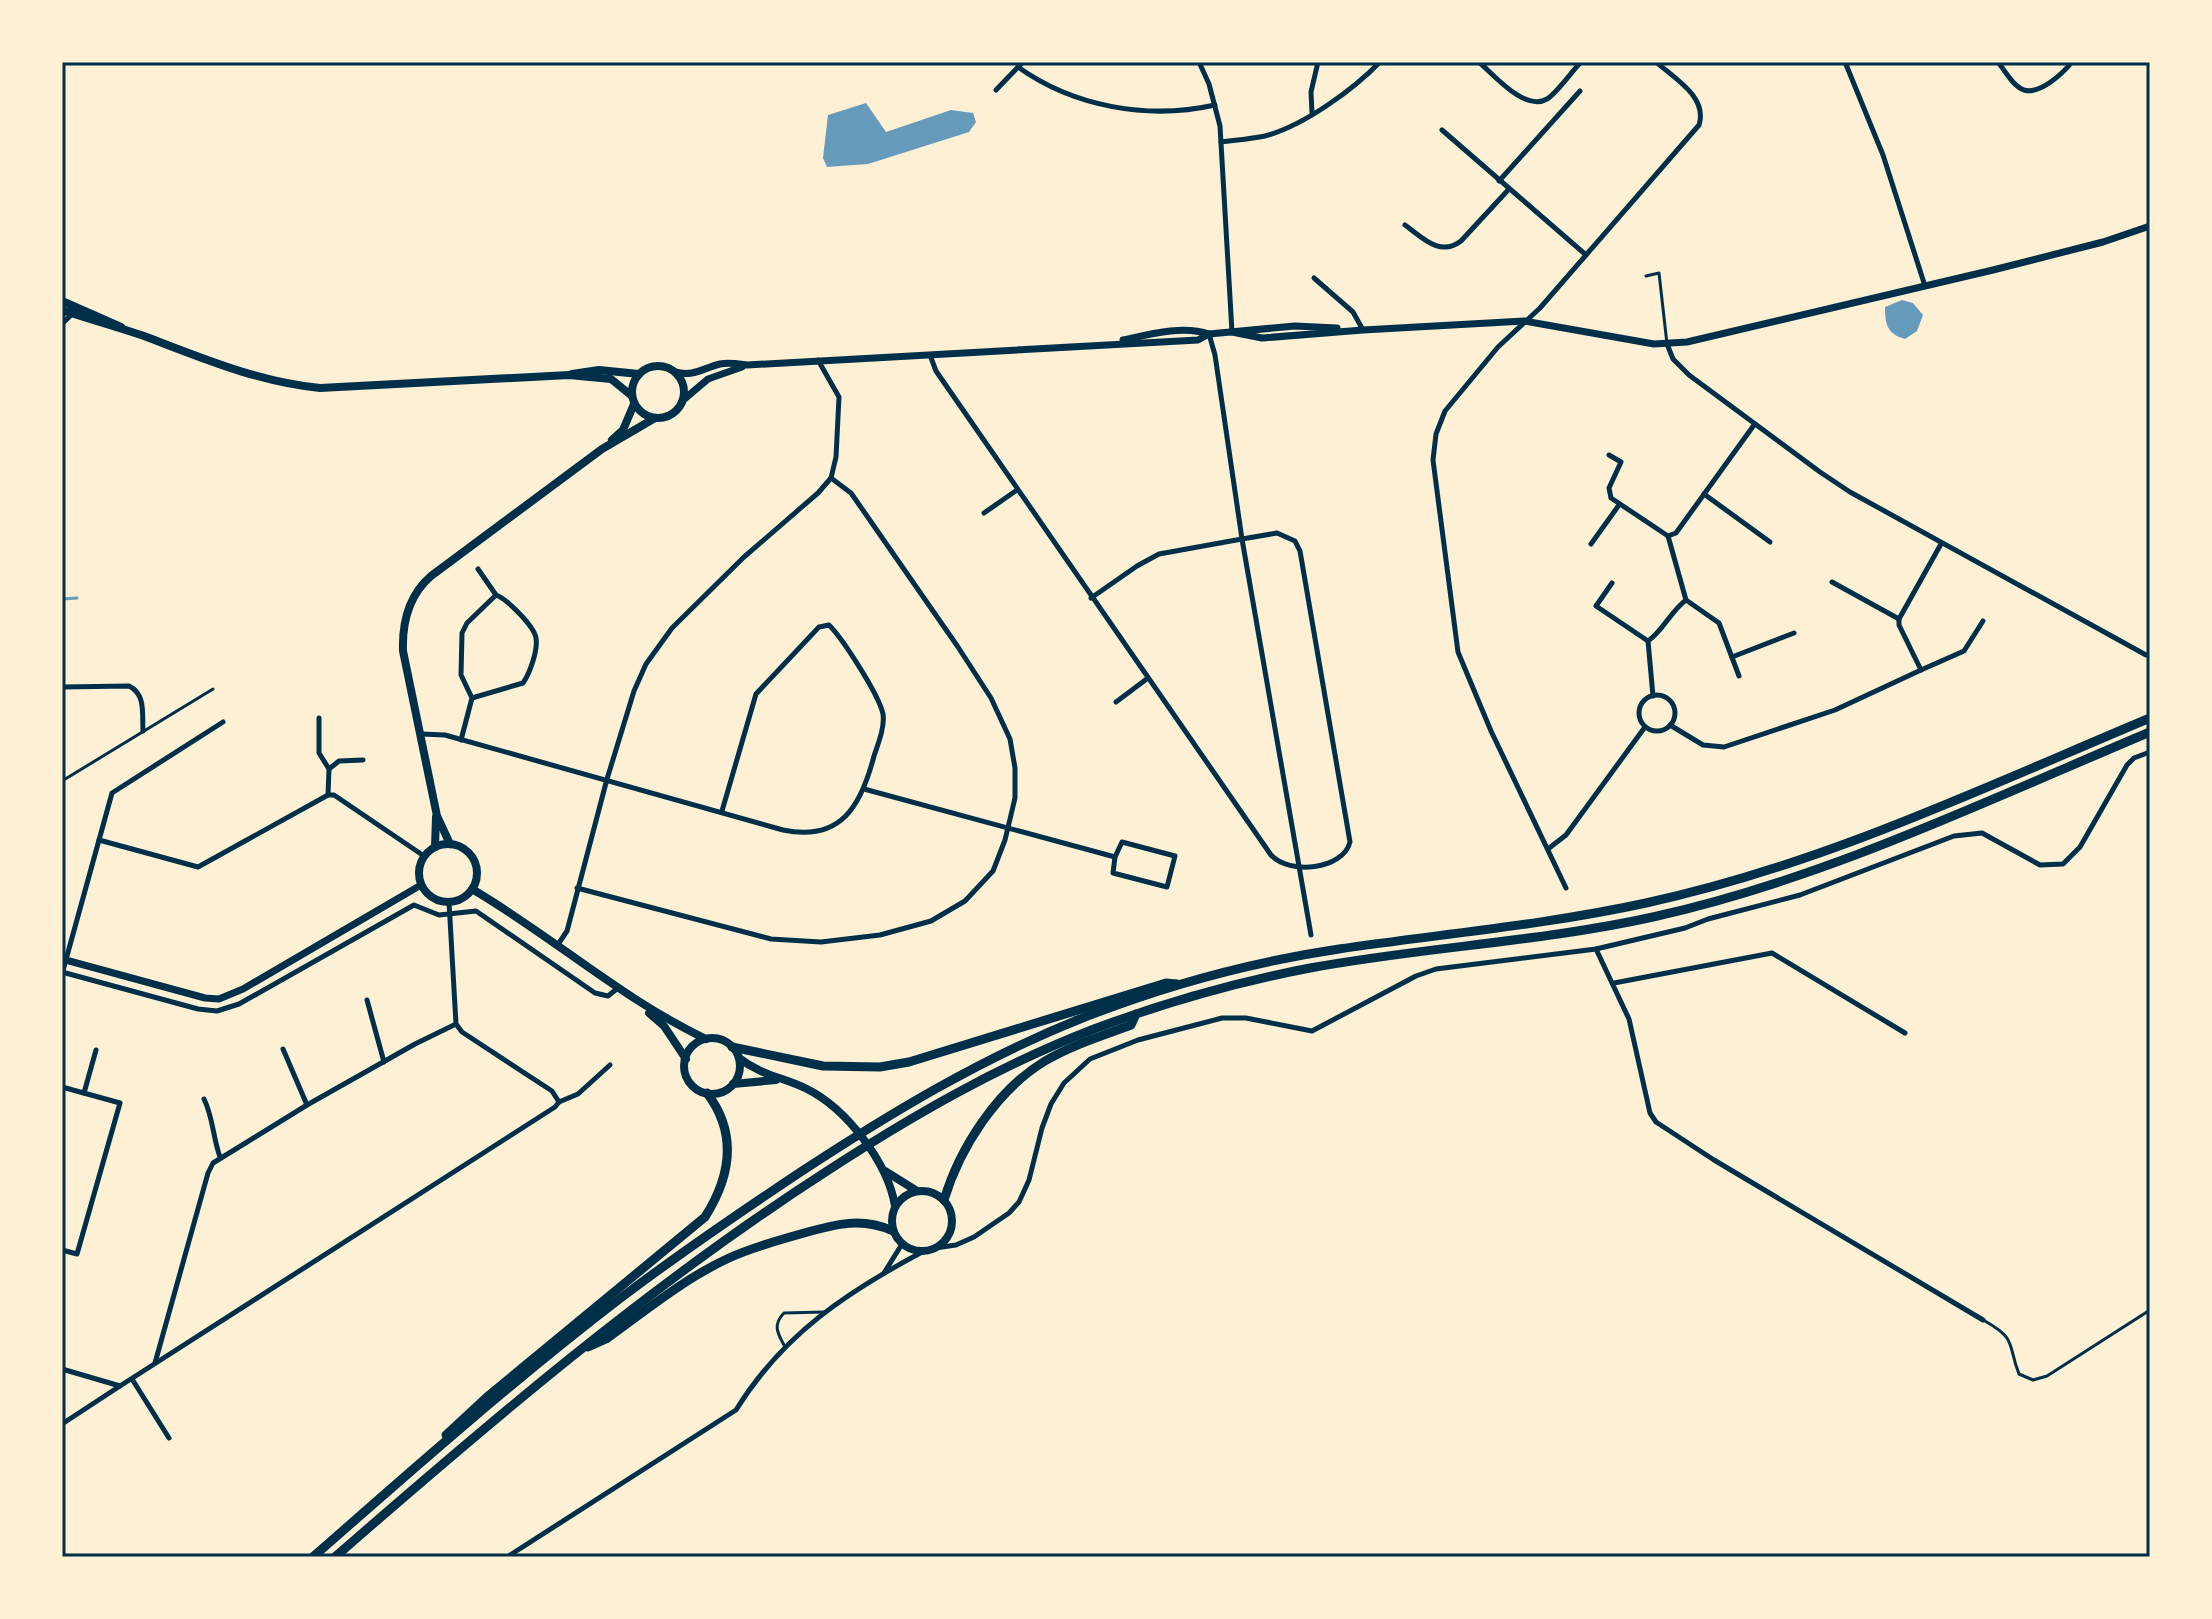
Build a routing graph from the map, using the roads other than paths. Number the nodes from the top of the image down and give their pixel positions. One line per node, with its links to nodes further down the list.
1 (1318, 62): 14 (street)
2 (1380, 62): 14 (street)
3 (1479, 62): 4 (street)
4 (1581, 62)
5 (1656, 62): 21 (street)
6 (1845, 62): 24 (street)
7 (1998, 62): 8 (street)
8 (2072, 62)
9 (1201, 63): 13 (street)
10 (1021, 65): 11 (street); 13 (street)
11 (996, 90)
12 (1580, 91): 17 (street)
13 (1215, 105): 16 (street)
14 (1312, 113): 16 (street)
15 (1442, 130): 17 (street)
16 (1221, 142): 32 (street)
17 (1499, 181): 18 (street)
18 (1509, 189): 19 (street); 21 (street)
19 (1405, 225)
20 (2150, 226): 24 (street)
21 (1586, 255): 28 (street)
22 (1646, 276): 34 (lane)
23 (1314, 278): 31 (street)
24 (1925, 286): 34 (street)
25 (62, 301): 30 (main road)
26 (62, 310): 27 (main road)
27 (72, 313): 29 (street); 30 (main road)
28 (1524, 321): 31 (street); 34 (street); 99 (street)
29 (62, 324)
30 (124, 329): 40 (main road)
31 (1363, 330): 32 (street)
32 (1232, 332): 33 (street)
33 (1209, 334): 35 (street); 53 (street)
34 (1667, 344): 44 (street)
35 (929, 354): 36 (street); 48 (street)
36 (818, 360): 37 (street); 47 (street)
37 (747, 365): 38 (street); 42 (street)
38 (675, 372): 39 (main road); 42 (main road)
39 (639, 374): 40 (main road); 41 (main road)
40 (569, 375): 41 (main road)
41 (633, 400): 43 (main road); 45 (main road)
42 (682, 401): 43 (main road)
43 (655, 418): 45 (main road)
44 (1754, 425): 49 (street); 56 (street)
45 (602, 449): 84 (main road)
46 (1609, 455): 50 (street)
47 (831, 478): 89 (street); 95 (street)
48 (1017, 490): 51 (street); 61 (street)
49 (1704, 494): 52 (street); 54 (street)
50 (1619, 505): 52 (street); 55 (street)
51 (984, 513)
52 (1668, 536): 62 (street)
53 (1242, 539): 61 (street); 102 (street); 102 (street)
54 (1770, 542)
55 (1591, 544)
56 (1941, 544): 63 (street); 67 (street)
57 (478, 569): 60 (street)
58 (1832, 582): 63 (street)
59 (1612, 583): 66 (street)
60 (496, 595): 75 (street); 75 (street)
61 (1091, 598): 71 (street)
62 (1686, 600): 66 (street); 68 (street)
63 (1899, 619): 69 (street)
64 (1983, 621): 69 (street)
65 (1794, 633): 68 (street)
66 (1648, 641): 74 (street)
67 (2146, 655)
68 (1732, 657): 70 (street)
69 (1921, 670): 80 (street)
70 (1739, 676)
71 (1148, 678): 76 (street); 102 (street)
72 (62, 687): 82 (street)
73 (213, 689): 82 (lane)
74 (1653, 696): 80 (street); 81 (street)
75 (472, 698): 85 (street)
76 (1116, 702)
77 (319, 718): 88 (street)
78 (2150, 718): 115 (main road)
79 (223, 722): 96 (street)
80 (1670, 725): 81 (street)
81 (1645, 727): 99 (street)
82 (143, 731): 90 (lane)
83 (2150, 732): 119 (main road)
84 (420, 734): 85 (street); 94 (main road)
85 (461, 740): 89 (street)
86 (2150, 752): 111 (street)
87 (363, 760): 88 (street)
88 (329, 769): 92 (street)
89 (607, 779): 93 (street); 104 (street)
90 (62, 781)
91 (864, 789): 93 (street); 93 (street); 95 (street)
92 (328, 795): 96 (street); 100 (street)
93 (722, 811)
94 (437, 816): 97 (main road); 98 (main road)
95 (1009, 828): 101 (street); 104 (street)
96 (99, 840): 112 (street)
97 (450, 844): 98 (main road); 106 (main road)
98 (435, 847): 100 (main road)
99 (1548, 849): 105 (street)
100 (424, 856): 103 (main road)
101 (1115, 857): 101 (street)
102 (1300, 868): 109 (street)
103 (421, 885): 107 (main road); 112 (street)
104 (577, 888): 110 (street)
105 (1566, 888)
106 (472, 889): 107 (main road); 110 (main road)
107 (449, 902): 108 (street)
108 (450, 916): 113 (street); 116 (street); 120 (street)
109 (1311, 935)
110 (556, 947): 116 (main road)
111 (1596, 949): 114 (street); 145 (street)
112 (64, 960): 113 (street)
113 (62, 973)
114 (1614, 983): 121 (street); 151 (street)
115 (1184, 984): 123 (main road); 160 (main road)
116 (618, 988): 117 (main road)
117 (632, 998): 122 (main road); 127 (main road)
118 (367, 1000): 128 (street)
119 (1136, 1014): 141 (main road); 153 (main road)
120 (456, 1024): 128 (street); 136 (street)
121 (1905, 1033)
122 (706, 1039): 123 (main road); 127 (main road)
123 (732, 1047): 126 (main road)
124 (283, 1049): 137 (street)
125 (96, 1050): 133 (street)
126 (739, 1058): 130 (main road); 131 (main road)
127 (686, 1059): 134 (main road)
128 (384, 1062): 137 (street)
129 (610, 1065): 136 (street)
130 (779, 1080): 131 (main road); 139 (main road)
131 (733, 1084): 134 (main road)
132 (62, 1087): 133 (street)
133 (84, 1093): 146 (street)
134 (707, 1093): 160 (main road)
135 (204, 1099): 138 (street)
136 (559, 1102): 154 (street)
137 (307, 1105): 138 (street)
138 (220, 1157): 154 (street)
139 (884, 1171): 140 (main road); 142 (main road)
140 (917, 1191): 141 (main road); 142 (main road)
141 (944, 1200): 145 (main road)
142 (895, 1206): 143 (main road)
143 (893, 1231): 144 (main road); 153 (main road)
144 (902, 1244): 147 (main road); 148 (street)
145 (935, 1248): 147 (main road)
146 (62, 1250)
147 (924, 1251): 148 (street)
148 (884, 1273): 150 (street)
149 (2150, 1310): 151 (lane)
150 (824, 1312): 152 (street); 152 (lane)
151 (1983, 1320)
152 (785, 1347): 163 (street)
153 (577, 1351): 162 (main road)
154 (155, 1364): 156 (street)
155 (62, 1369): 157 (street)
156 (132, 1379): 157 (street); 159 (street)
157 (120, 1386): 158 (street)
158 (62, 1424)
159 (169, 1438)
160 (355, 1520): 161 (main road)
161 (313, 1557)
162 (335, 1557)
163 (507, 1557)

